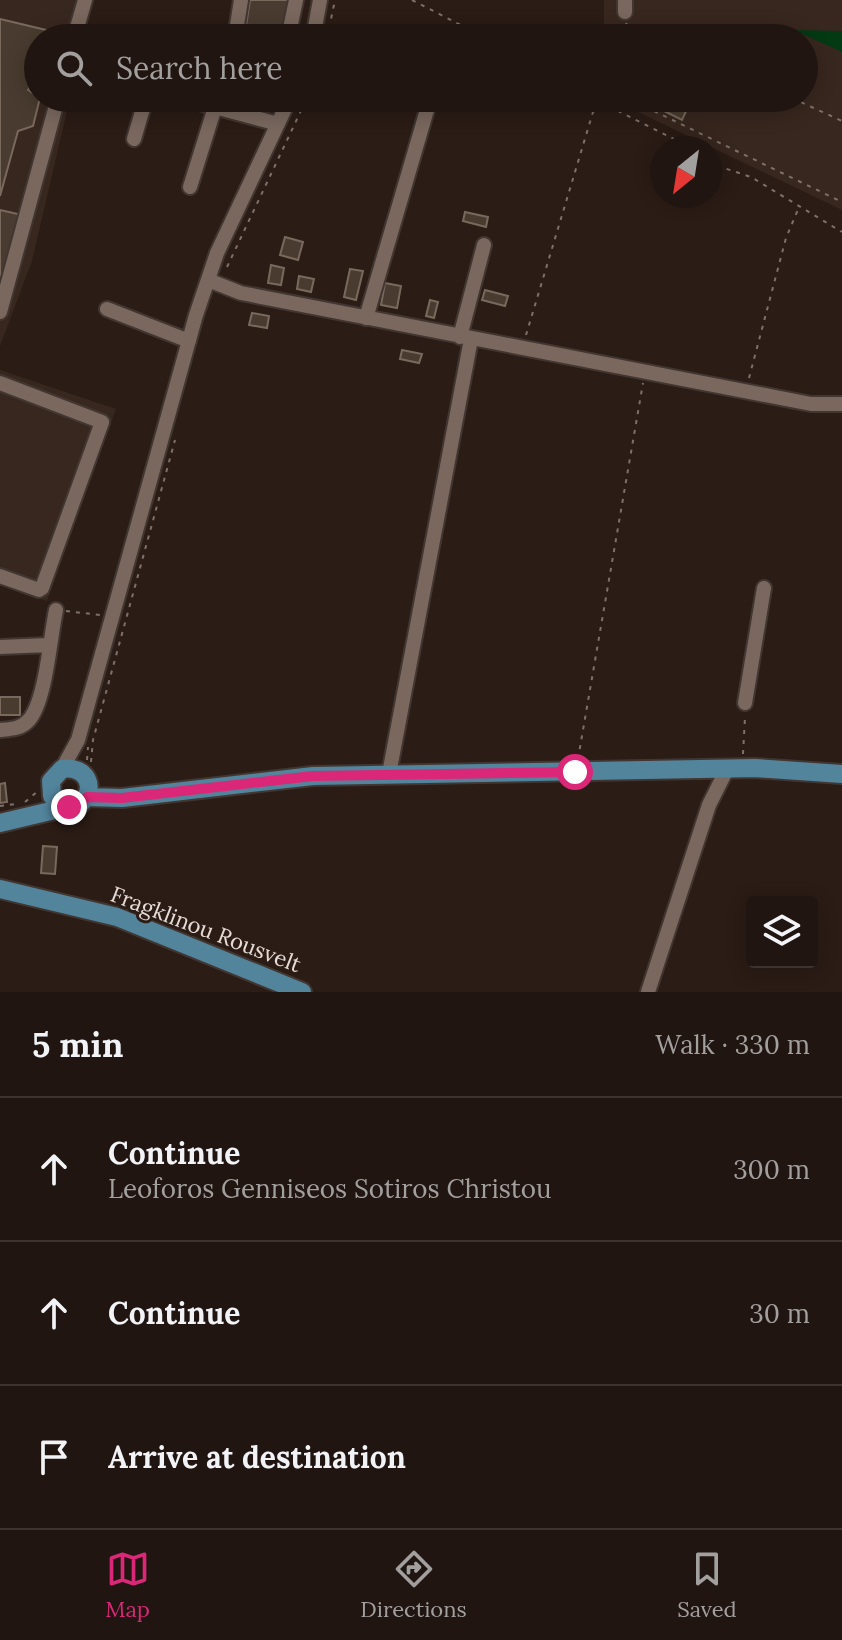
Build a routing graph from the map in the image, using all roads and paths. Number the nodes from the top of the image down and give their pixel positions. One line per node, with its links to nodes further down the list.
1 (85, 0): 7 (street)
2 (241, 0): 8 (street)
3 (296, 0): 9 (street)
4 (320, 0): 10 (street)
5 (335, 0): 11 (path)
6 (412, 0): 12 (path)
7 (78, 24)
8 (237, 24)
9 (291, 24)
10 (316, 24)
11 (330, 24)
12 (459, 24)
13 (818, 110): 24 (path)
14 (54, 112): 37 (street)
15 (142, 112): 27 (street)
16 (213, 112): 29 (street)
17 (234, 112): 25 (street)
18 (284, 112): 25 (street)
19 (300, 112): 34 (path)
20 (426, 112): 38 (street)
21 (593, 112): 41 (path)
22 (620, 112): 26 (path)
23 (650, 112): 30 (path)
24 (842, 121)
25 (278, 124): 35 (street)
26 (668, 136)
27 (134, 139)
28 (722, 167): 31 (path)
29 (190, 187)
30 (842, 202)
31 (799, 207): 32 (path); 44 (path)
32 (842, 232)
33 (484, 245): 39 (street)
34 (231, 274)
35 (208, 280): 38 (street); 40 (street)
36 (107, 309): 40 (street)
37 (0, 312)
38 (366, 318): 39 (street)
39 (466, 338): 41 (street); 57 (street)
40 (189, 341): 59 (street)
41 (523, 348): 42 (street)
42 (645, 371): 44 (street); 56 (path)
43 (0, 383): 47 (street)
44 (746, 391): 45 (street)
45 (842, 404)
46 (175, 441): 59 (path)
47 (0, 576)
48 (764, 588): 53 (street)
49 (56, 610): 50 (path); 51 (street)
50 (105, 616)
51 (48, 645): 52 (street); 54 (street)
52 (0, 647)
53 (745, 703): 55 (path)
54 (0, 730)
55 (735, 769): 56 (main road); 58 (main road); 66 (street)
56 (575, 772): 57 (main road)
57 (389, 774): 59 (main road)
58 (842, 774)
59 (82, 778): 60 (main road); 61 (main road)
60 (50, 791): 61 (main road); 62 (main road)
61 (64, 806): 63 (main road)
62 (0, 814)
63 (0, 823)
64 (0, 889): 65 (main road, Fragklinou Rousvelt)
65 (302, 992)
66 (648, 992)

